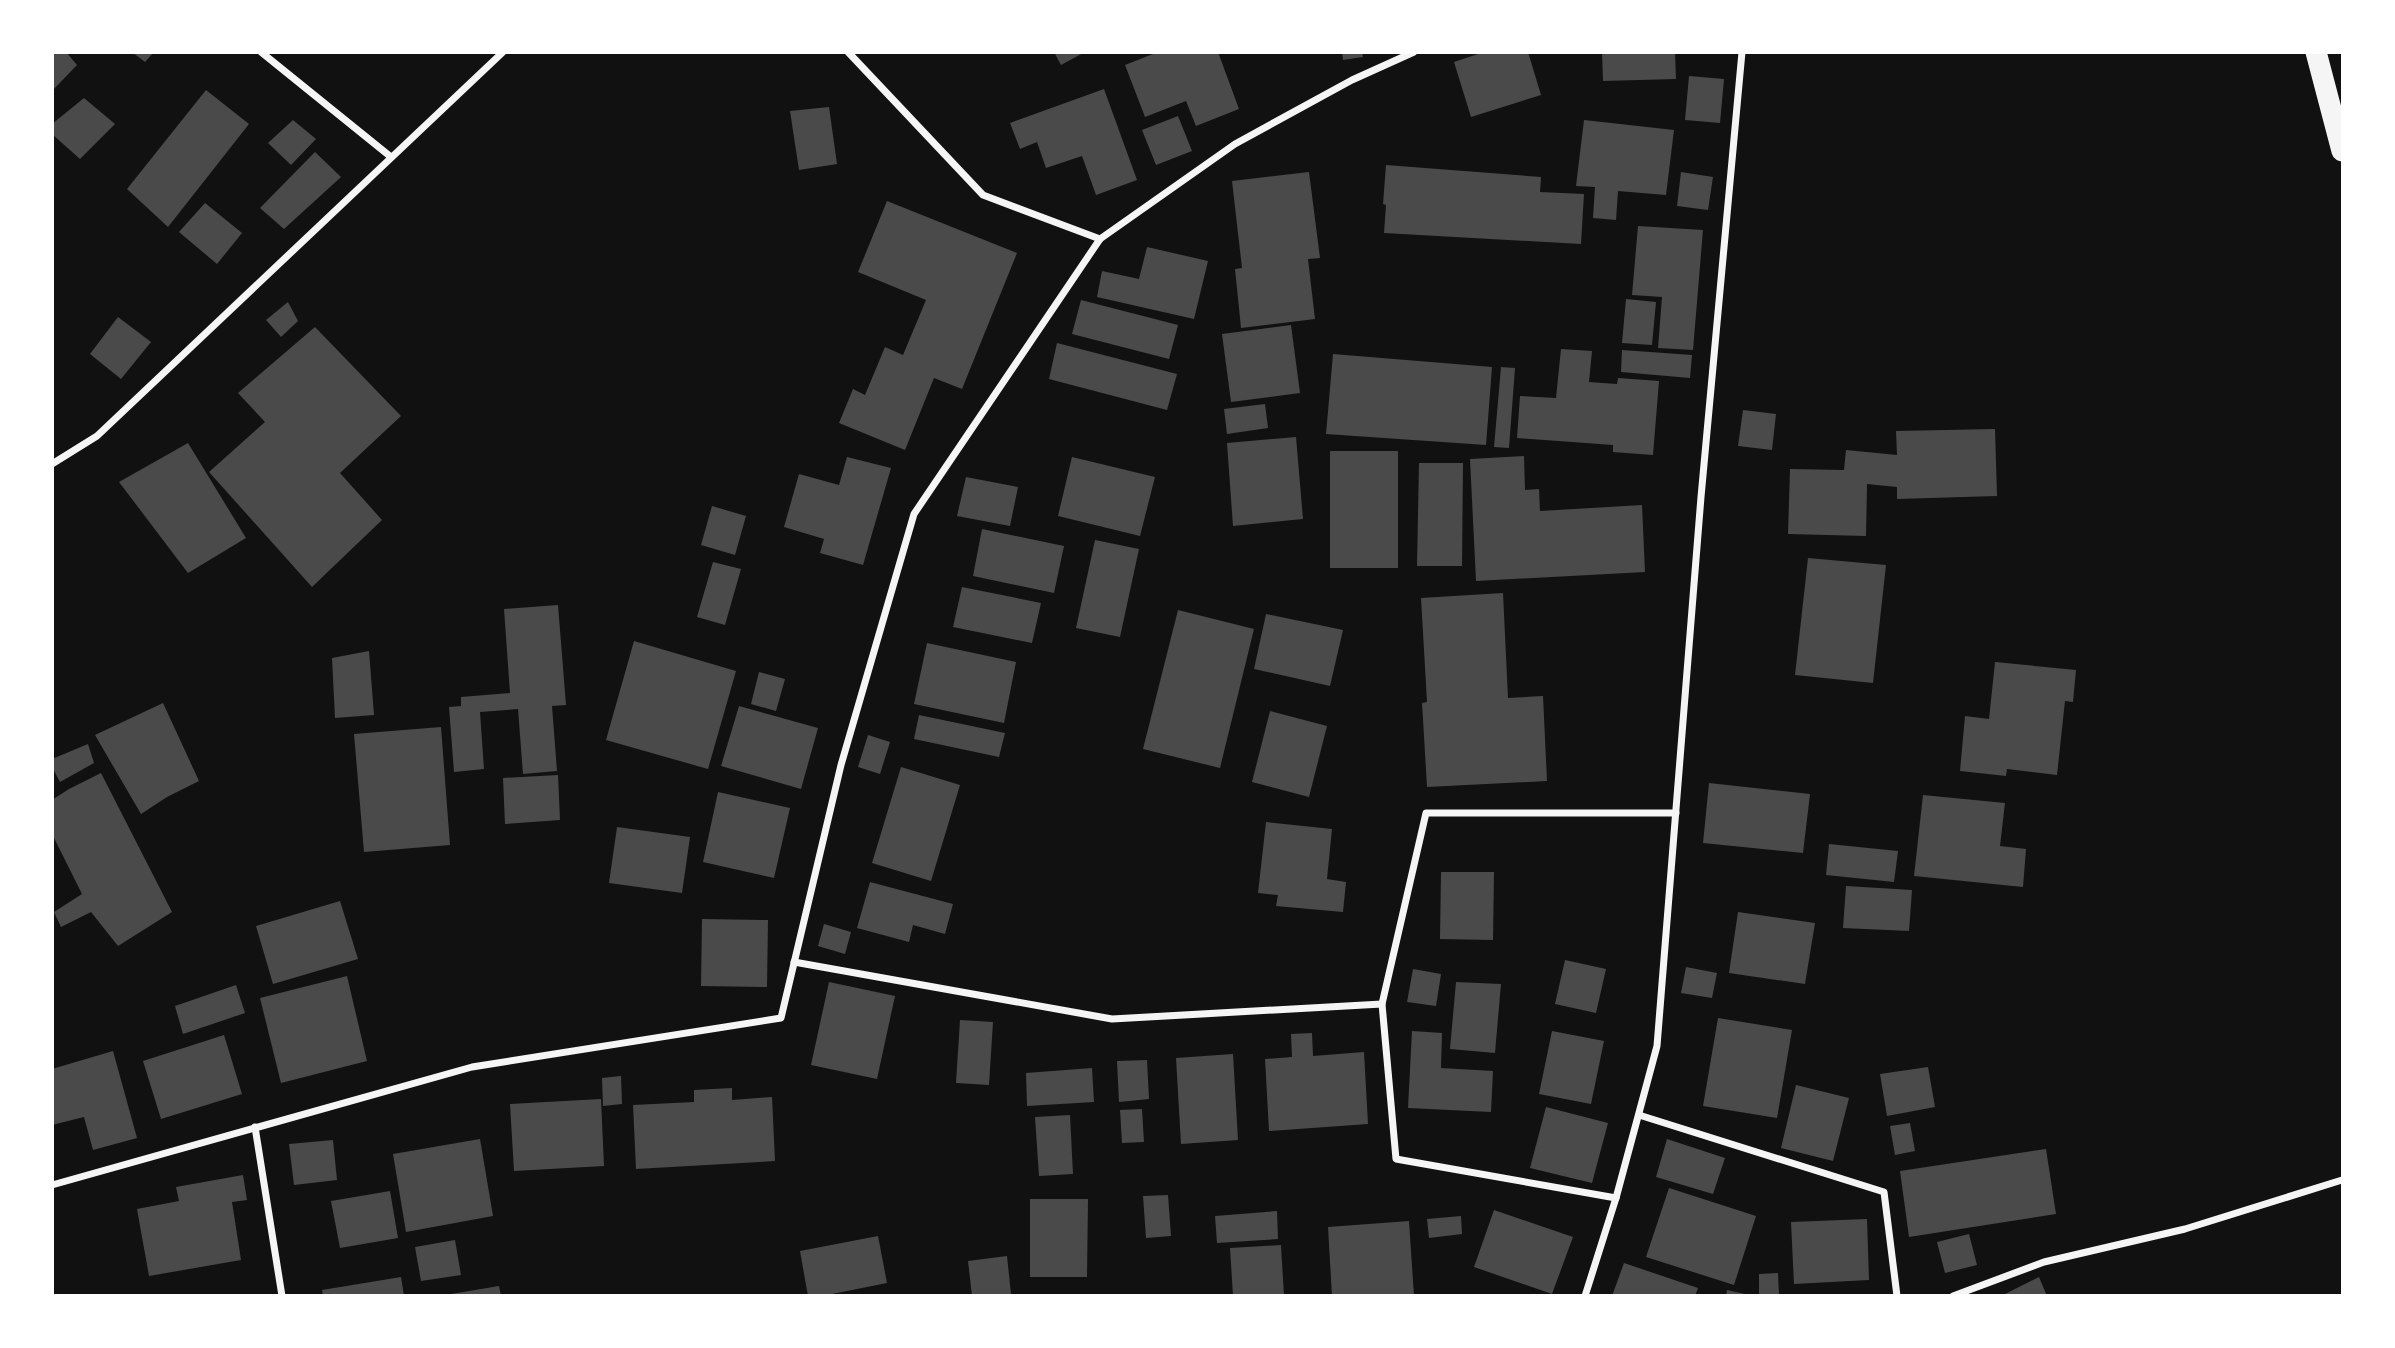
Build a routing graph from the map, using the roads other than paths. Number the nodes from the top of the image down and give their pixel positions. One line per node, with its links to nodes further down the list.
1 (261, 52): 8 (street)
2 (503, 52): 8 (street)
3 (848, 52): 9 (street)
4 (1414, 52): 9 (street)
5 (1742, 52): 11 (street)
6 (2316, 52): 7 (highway)
7 (2343, 151)
8 (391, 157): 10 (street)
9 (1100, 239): 12 (street)
10 (52, 464)
11 (1676, 813): 13 (street); 14 (street)
12 (794, 962): 13 (street); 15 (street)
13 (1382, 1004): 18 (street)
14 (1639, 1115): 18 (street); 21 (street)
15 (255, 1127): 17 (street); 19 (street)
16 (2343, 1181): 22 (street)
17 (52, 1185)
18 (1616, 1198): 20 (street)
19 (282, 1296)
20 (1584, 1296)
21 (1897, 1296)
22 (1953, 1296)

